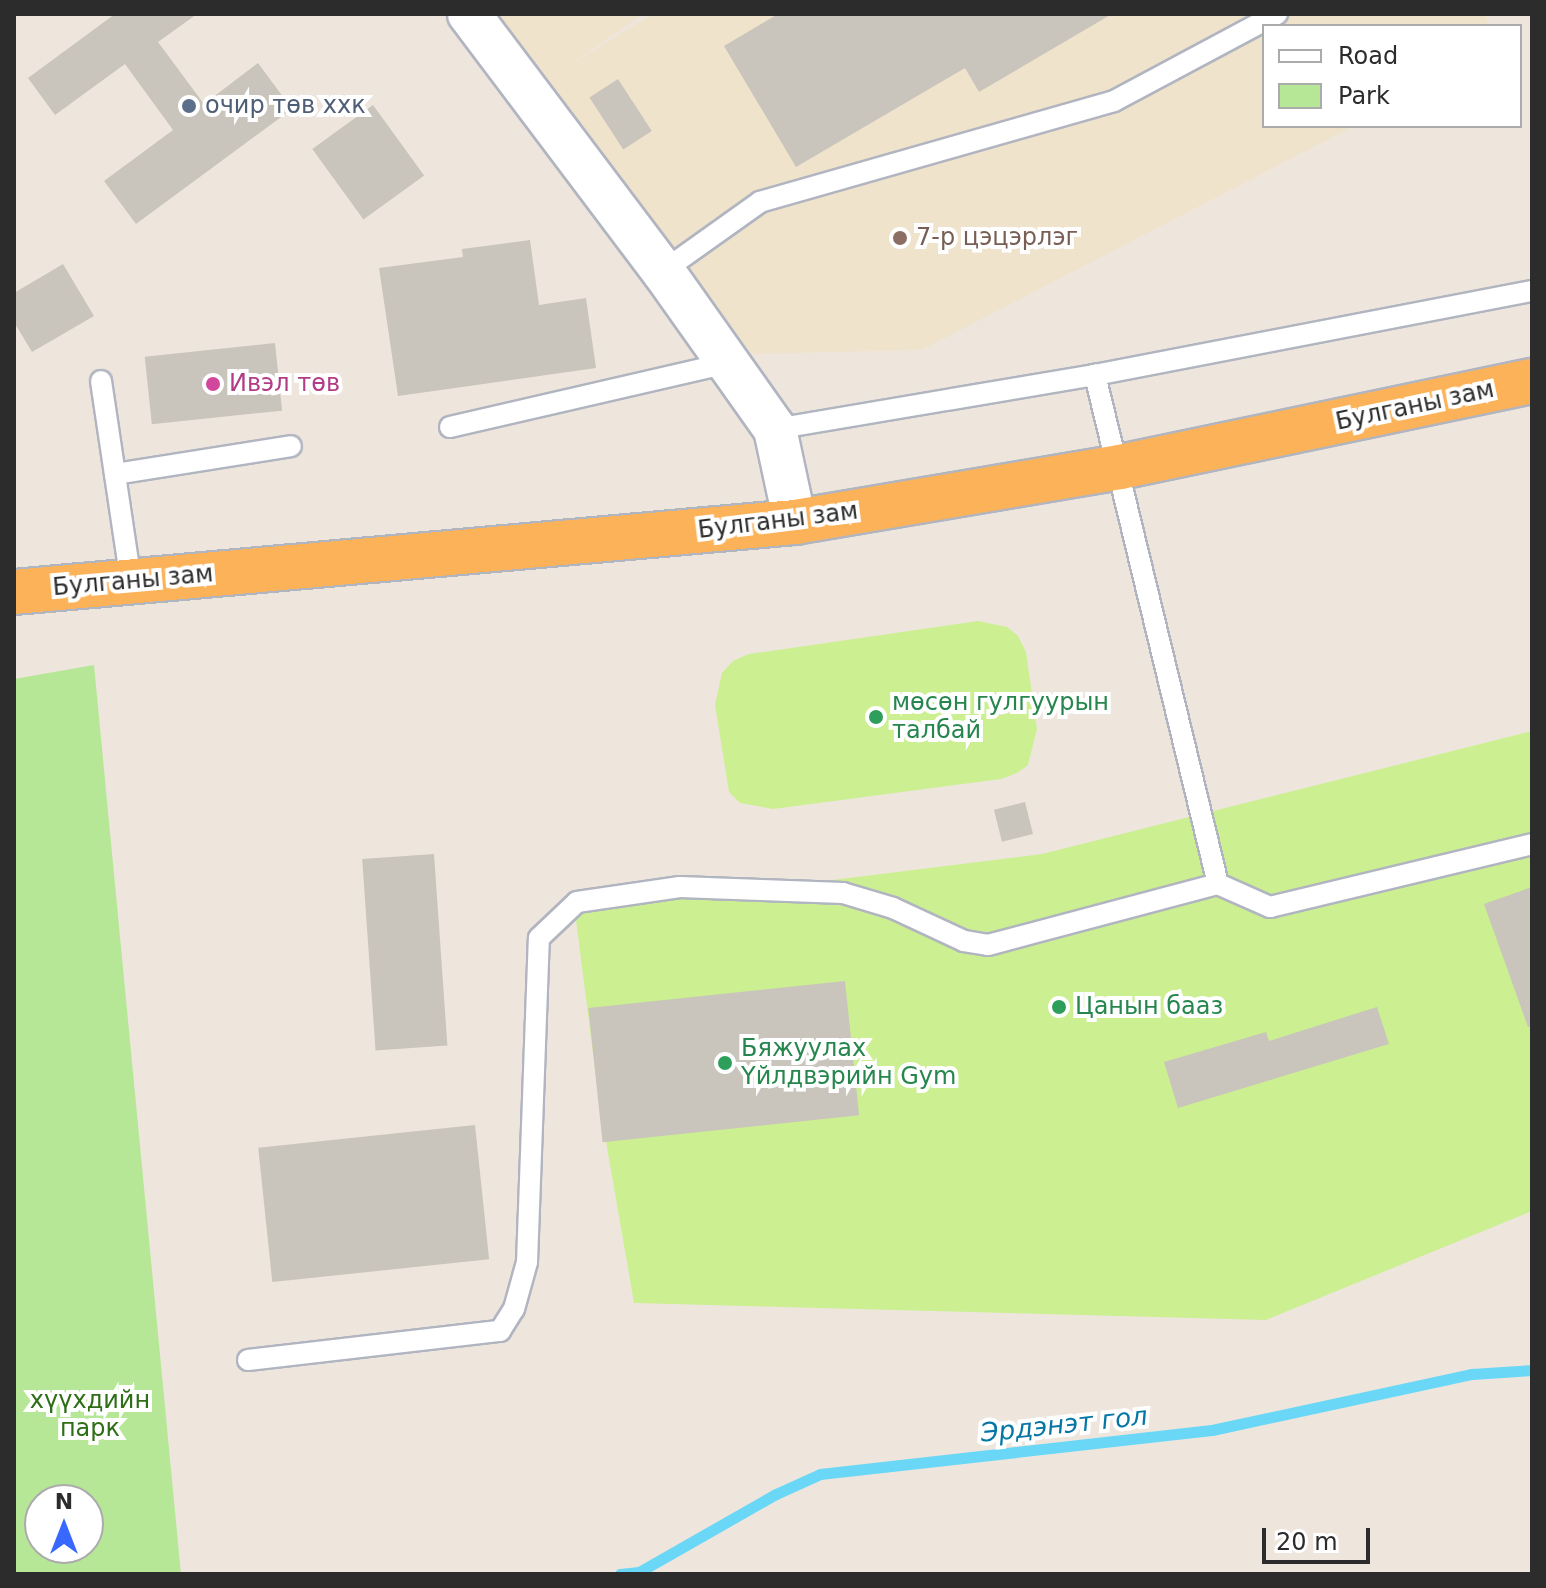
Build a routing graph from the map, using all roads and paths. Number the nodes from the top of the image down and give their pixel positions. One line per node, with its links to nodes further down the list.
1 (469, 14): 3 (street)
2 (1277, 14): 3 (lane)
3 (663, 271): 5 (street)
4 (1532, 291): 6 (lane)
5 (728, 363): 9 (lane); 10 (street)
6 (1095, 375): 10 (lane); 12 (lane)
7 (101, 381): 13 (lane)
8 (1532, 381): 12 (highway, Булганы зам)
9 (450, 427)
10 (775, 429): 14 (street)
11 (291, 446): 13 (lane)
12 (1120, 467): 14 (highway, Булганы зам); 18 (lane)
13 (115, 474): 15 (lane)
14 (795, 522): 15 (highway, Булганы зам)
15 (131, 581): 16 (highway, Булганы зам)
16 (14, 592)
17 (1532, 844): 18 (lane)
18 (1218, 884): 19 (lane)
19 (248, 1360)

